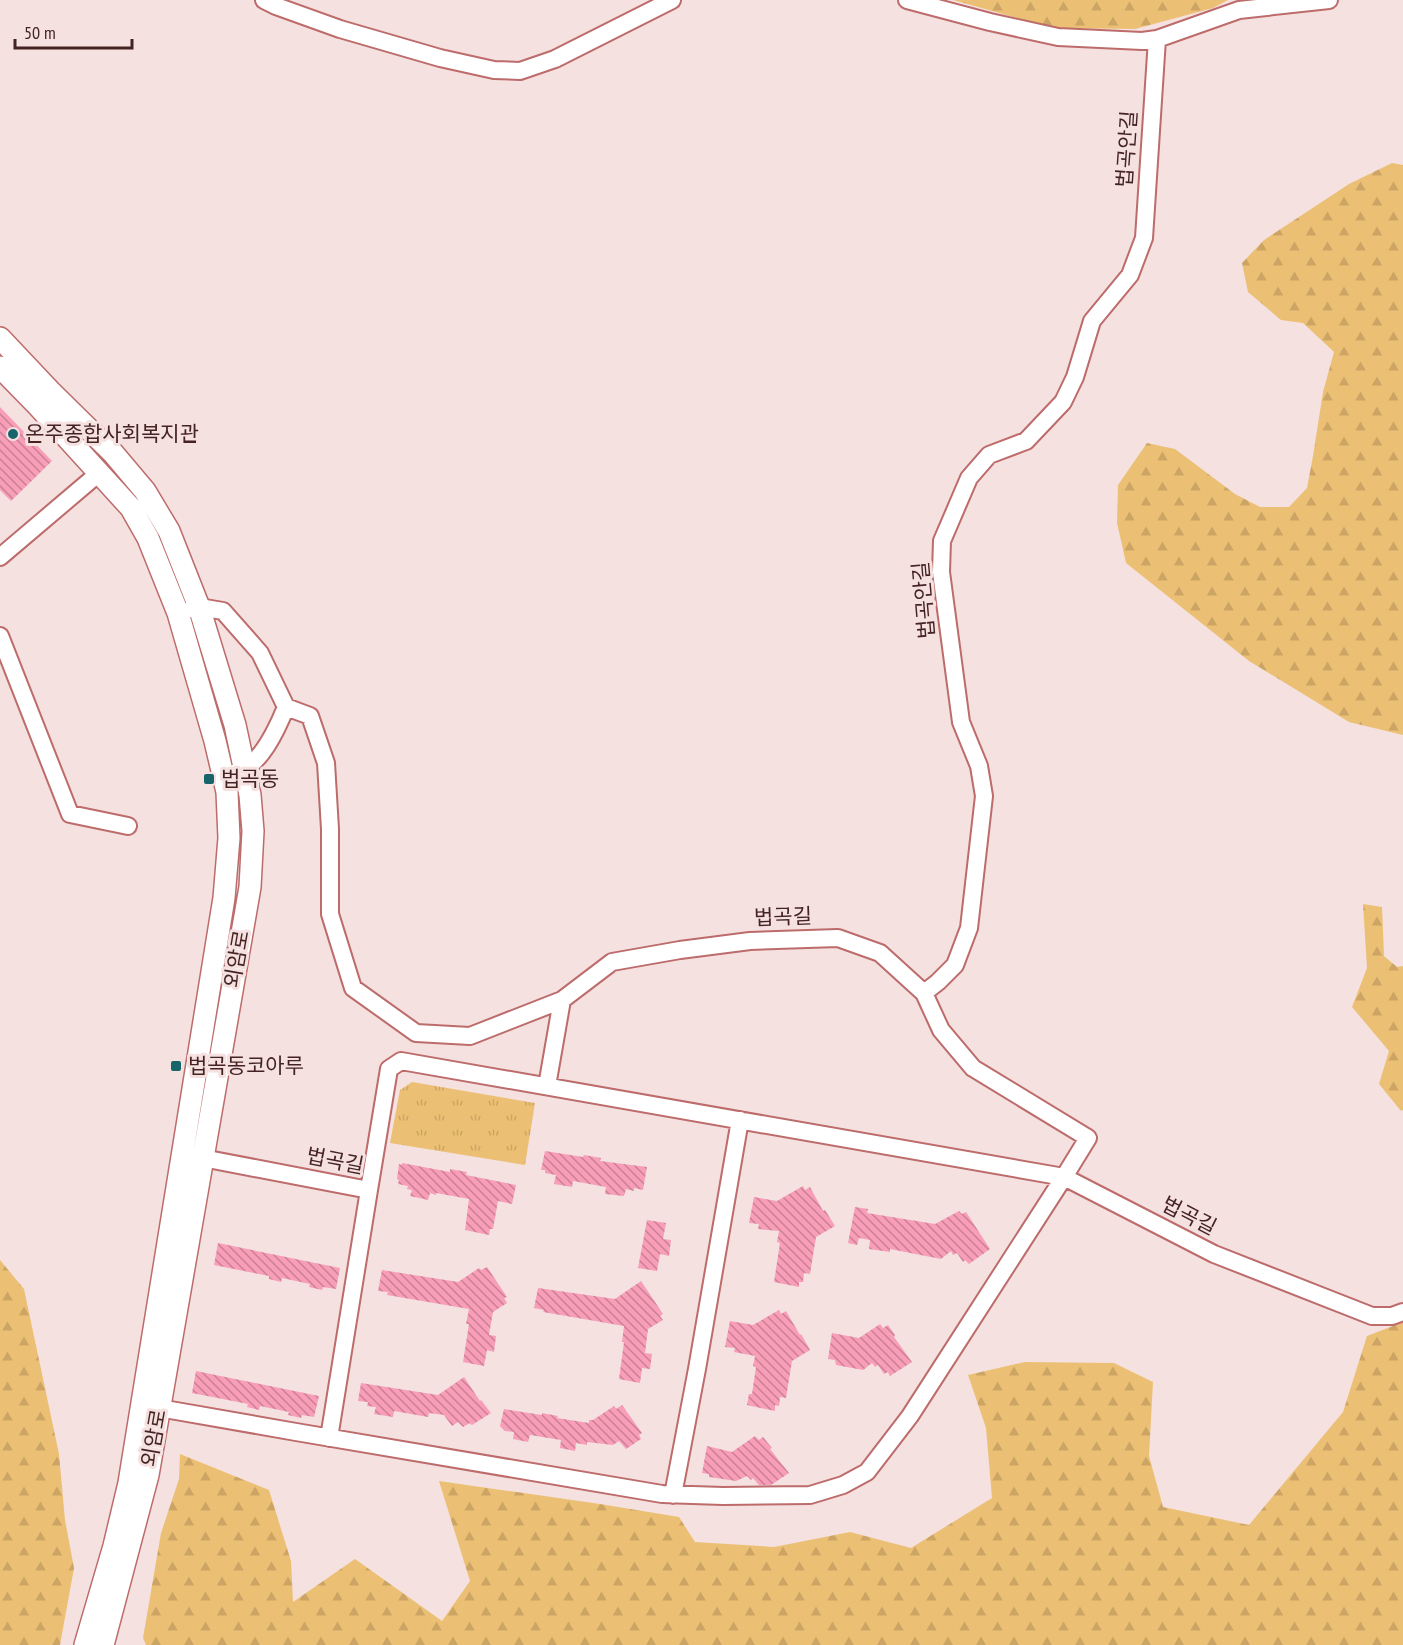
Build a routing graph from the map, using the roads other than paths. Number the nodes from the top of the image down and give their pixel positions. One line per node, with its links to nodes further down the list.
1 (264, 0): 2 (street)
2 (672, 0)
3 (907, 0): 5 (street)
4 (1329, 0): 5 (street)
5 (1156, 39): 17 (street, 법곡안길)
6 (0, 338): 10 (main road, 외암로)
7 (0, 367): 8 (main road, 외암로)
8 (99, 473): 9 (street); 11 (main road, 외암로)
9 (0, 557)
10 (199, 607): 11 (street); 13 (street); 14 (main road, 외암로)
11 (178, 613): 15 (main road, 외암로)
12 (0, 636): 16 (street)
13 (286, 707): 14 (street); 18 (street, 법곡길)
14 (244, 770): 15 (street); 21 (main road, 외암로)
15 (223, 775): 21 (main road, 외암로)
16 (128, 826)
17 (924, 993): 18 (street, 법곡길); 22 (street, 법곡길)
18 (562, 1000): 19 (street)
19 (547, 1086): 20 (street, 법곡길); 23 (street, 법곡길)
20 (740, 1120): 22 (street, 법곡길); 27 (street)
21 (192, 1156): 23 (street, 법곡길); 25 (main road, 외암로); 28 (main road, 외암로)
22 (1064, 1178): 24 (street, 법곡길); 27 (street)
23 (369, 1191): 26 (street)
24 (1403, 1312)
25 (159, 1408): 26 (street); 29 (main road, 외암로)
26 (329, 1438): 27 (street)
27 (673, 1495)
28 (85, 1645)
29 (103, 1645)

